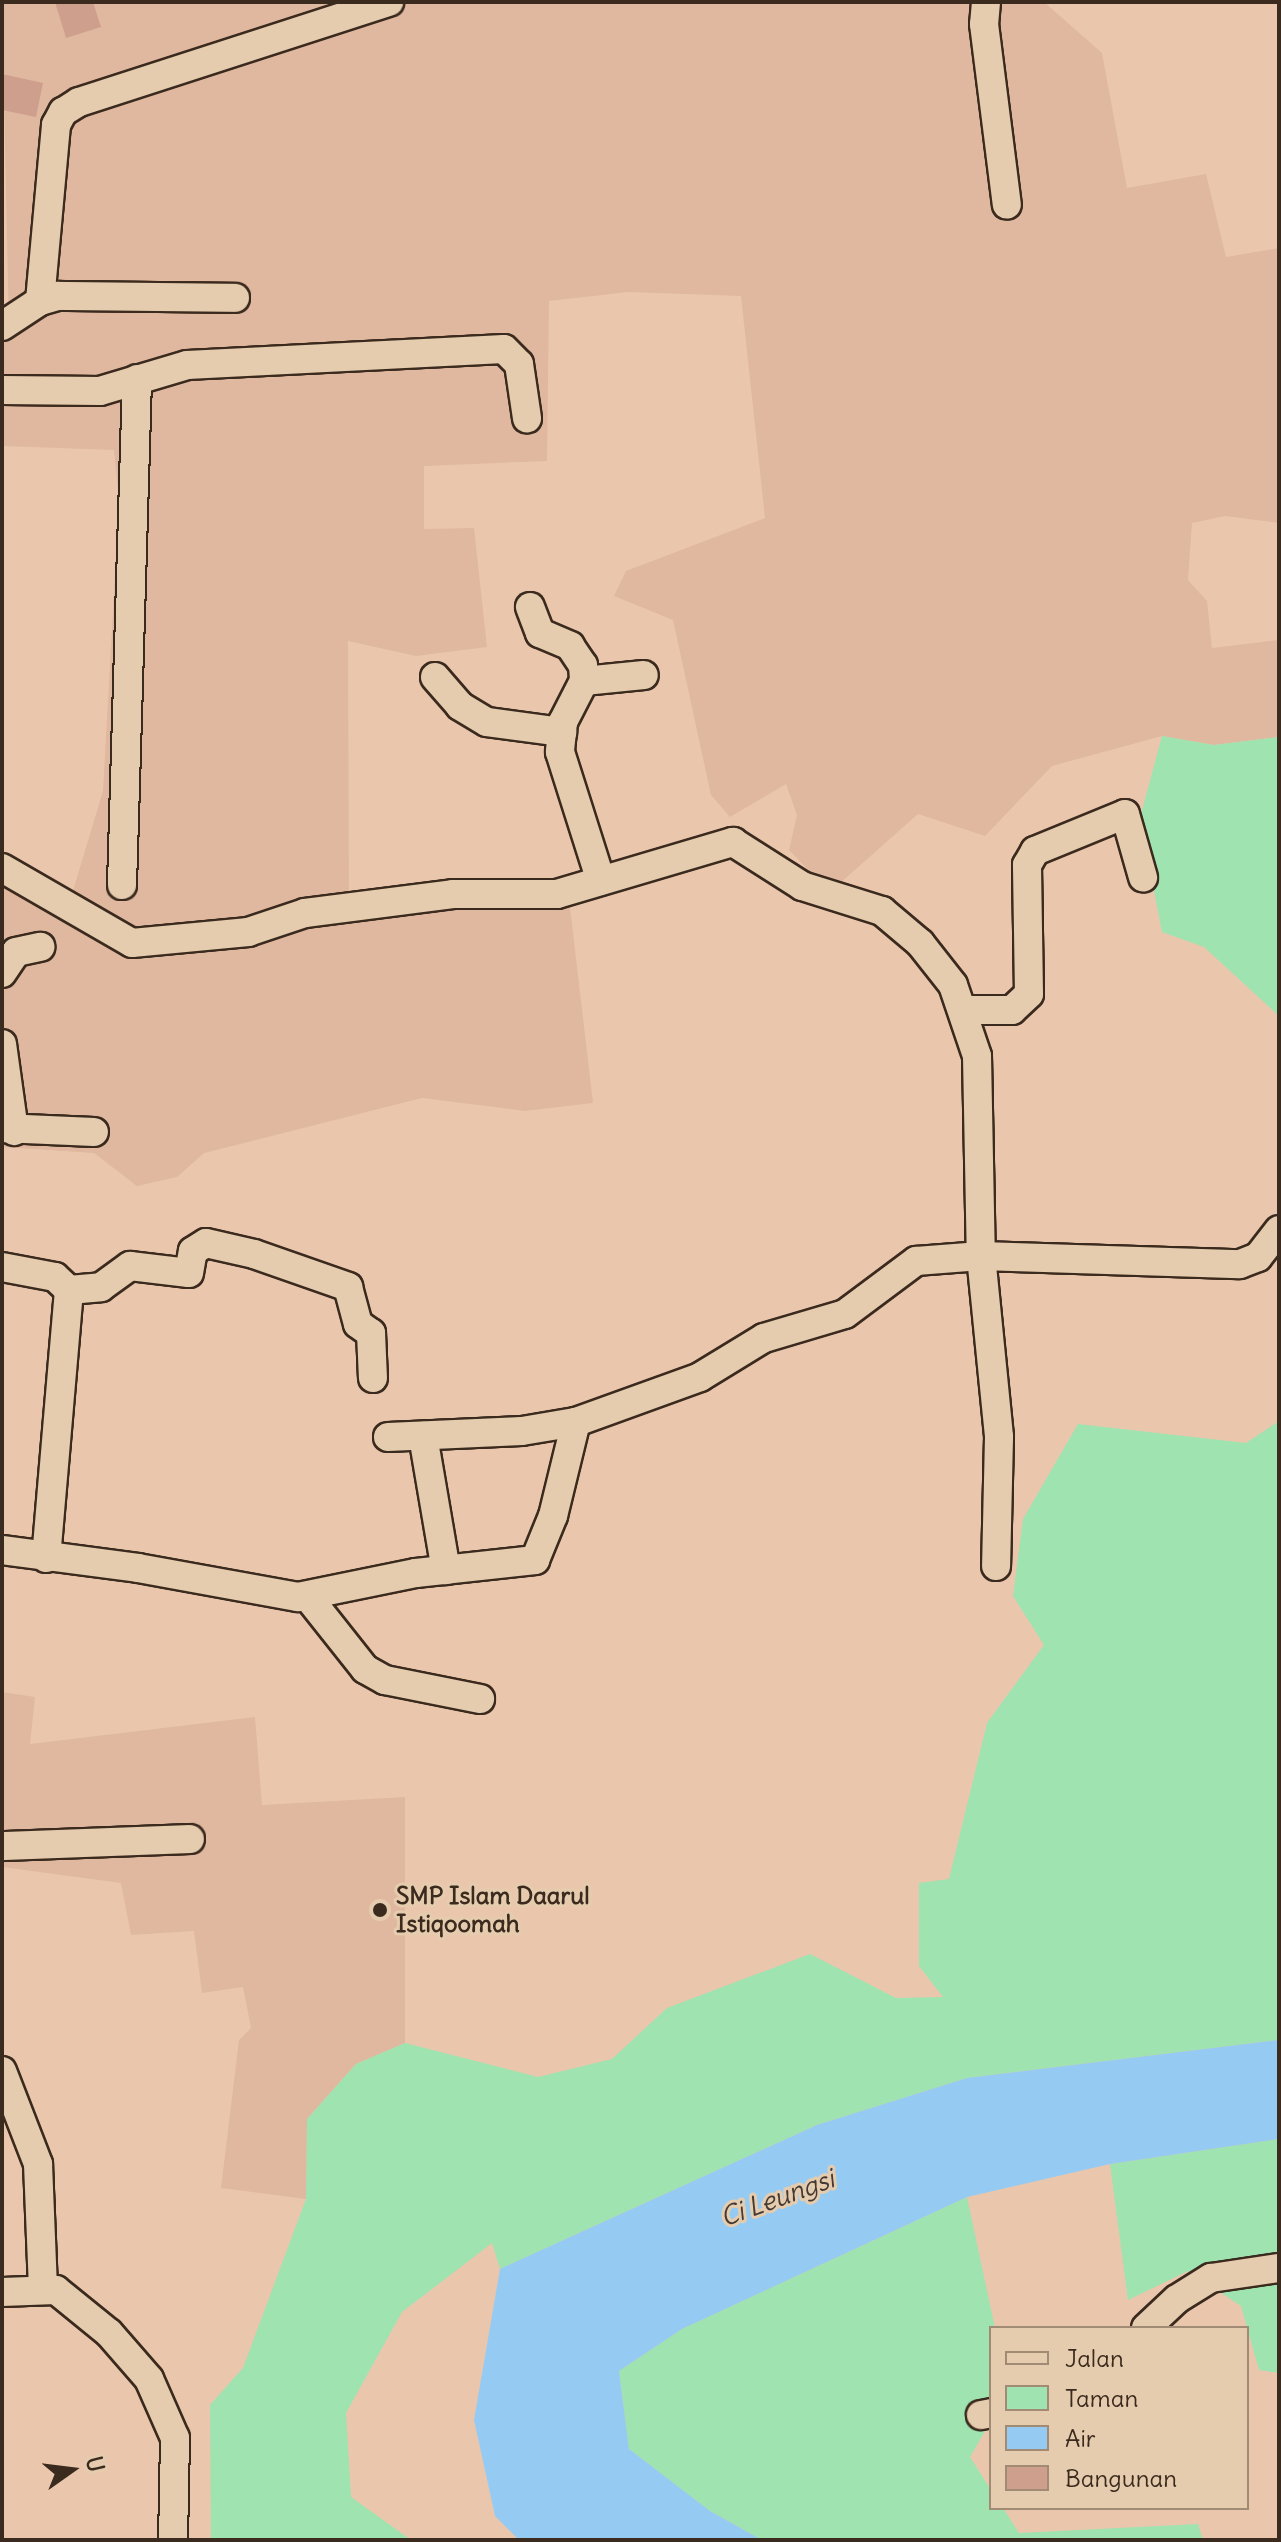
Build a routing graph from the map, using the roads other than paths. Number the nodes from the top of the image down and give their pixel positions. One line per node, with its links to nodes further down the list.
1 (389, 2): 5 (street)
2 (986, 2): 3 (street)
3 (1007, 205)
4 (235, 298): 5 (street)
5 (40, 301): 6 (street)
6 (2, 326)
7 (137, 379): 8 (street); 9 (street); 18 (street)
8 (2, 390)
9 (527, 418)
10 (530, 607): 13 (street)
11 (644, 675): 13 (street)
12 (435, 677): 14 (street)
13 (584, 681): 14 (street)
14 (562, 732): 17 (street)
15 (2, 868): 17 (street)
16 (1143, 877): 21 (street)
17 (601, 881): 21 (street)
18 (122, 885)
19 (40, 947): 20 (street)
20 (2, 973)
21 (965, 1010): 26 (street)
22 (2, 1044): 23 (street)
23 (8, 1129): 24 (street)
24 (94, 1132)
25 (1279, 1230): 26 (street)
26 (981, 1256): 30 (street); 35 (street)
27 (2, 1267): 28 (street)
28 (69, 1290): 29 (street); 34 (street)
29 (373, 1378)
30 (576, 1422): 31 (street); 36 (street)
31 (423, 1436): 32 (street); 36 (street)
32 (388, 1437)
33 (2, 1550): 34 (street)
34 (46, 1558): 37 (street)
35 (996, 1566)
36 (446, 1570): 37 (street)
37 (308, 1597): 38 (street)
38 (480, 1699)
39 (190, 1839): 40 (street)
40 (2, 1846)
41 (2, 2071): 43 (street)
42 (1279, 2268): 45 (street)
43 (43, 2288): 44 (street); 46 (street)
44 (2, 2292)
45 (1148, 2326)
46 (173, 2540)

